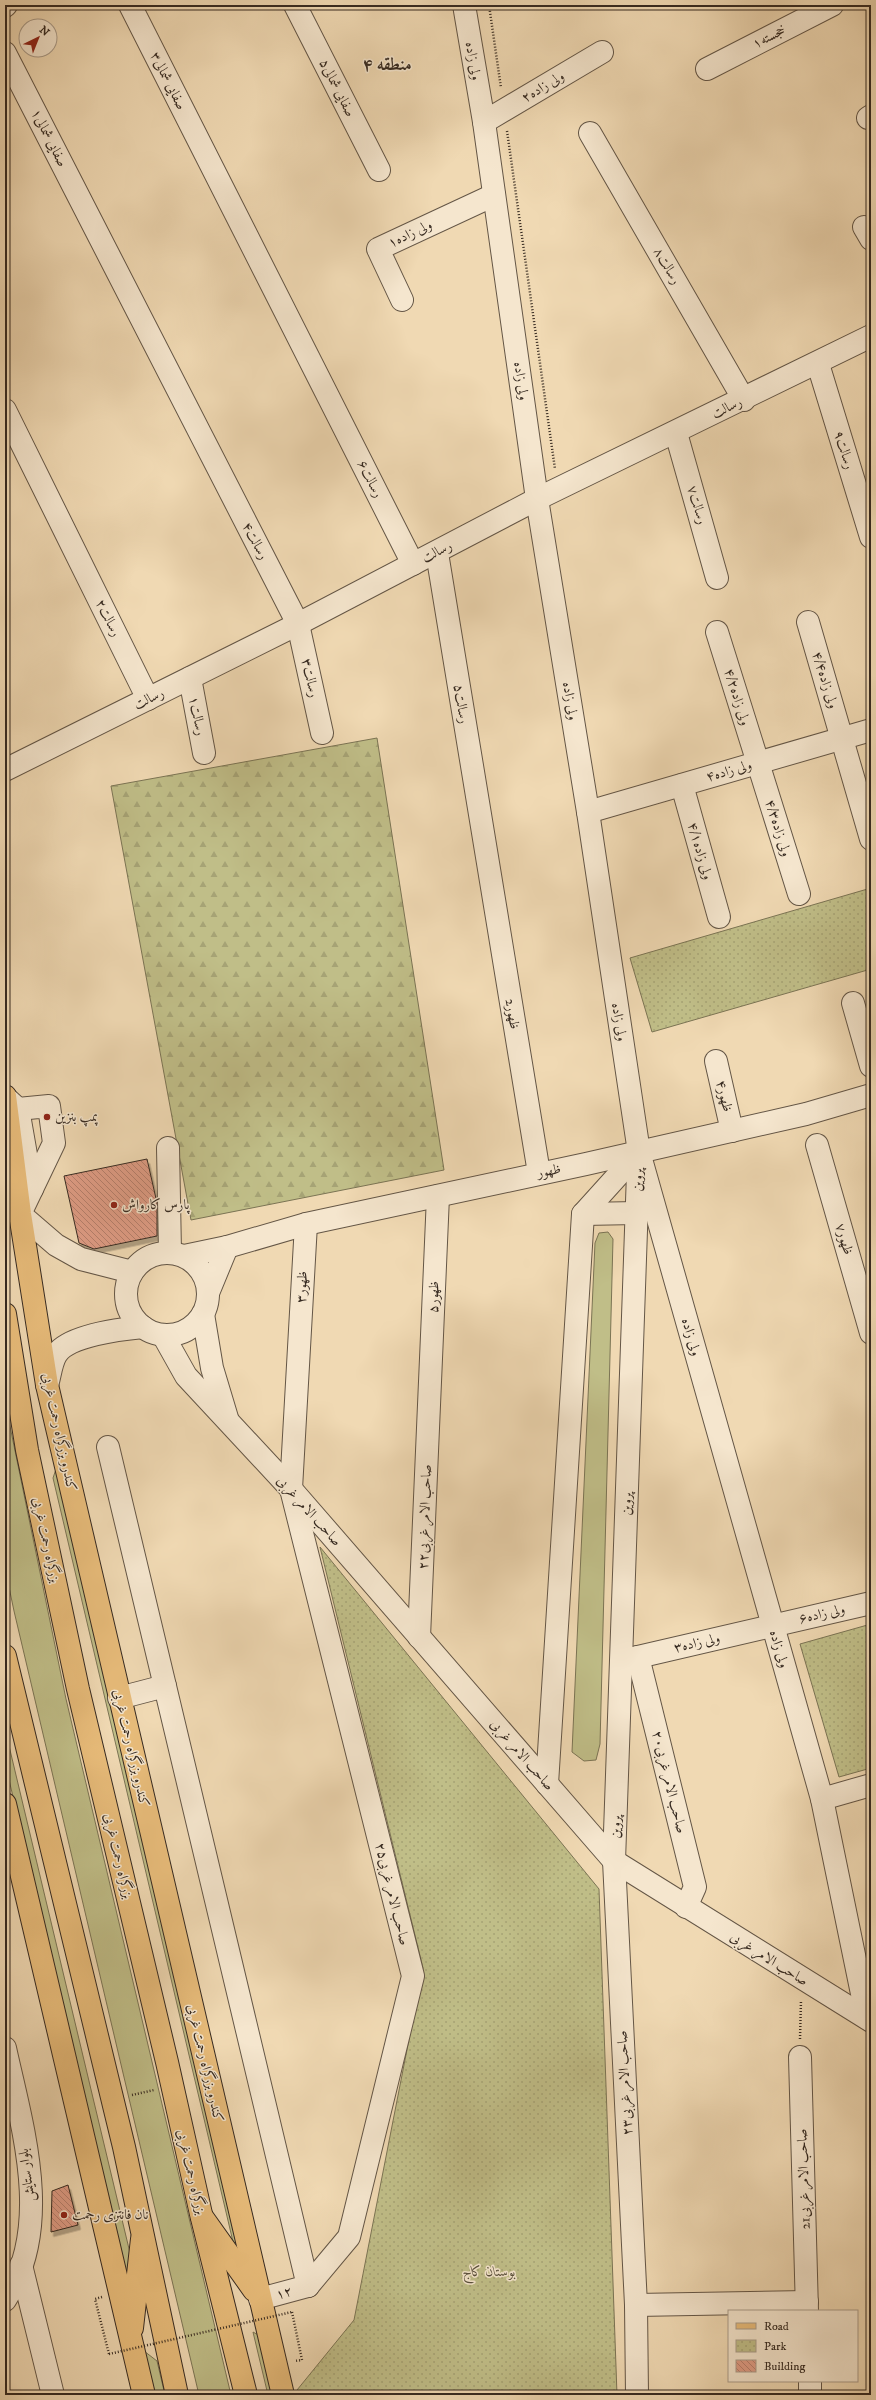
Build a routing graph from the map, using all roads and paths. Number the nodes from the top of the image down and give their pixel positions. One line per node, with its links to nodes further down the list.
1 (130, 5): 17 (street, صفایی شمالی۳)
2 (295, 5): 12 (street, صفایی شمالی۵)
3 (464, 5): 10 (street, ولی زاده)
4 (489, 5): 9 (path)
5 (832, 5): 8 (street, خجسته۱)
6 (602, 52): 9 (street, ولی زاده۲)
7 (5, 53): 21 (street, صفایی شمالی۱)
8 (707, 69)
9 (504, 110): 10 (street, ولی زاده۲); 22 (path)
10 (484, 122): 13 (street, ولی زاده)
11 (590, 133): 18 (street, رسالت۸)
12 (379, 170)
13 (494, 196): 14 (street, ولی زاده۱); 23 (street, ولی زاده)
14 (402, 300)
15 (871, 336): 16 (street, رسالت)
16 (818, 364): 18 (street, رسالت); 24 (street, رسالت۹)
17 (326, 395): 26 (street, رسالت۶)
18 (744, 400): 20 (street, رسالت)
19 (5, 410): 32 (street, رسالت۲)
20 (676, 433): 22 (street, رسالت); 27 (street, رسالت۷)
21 (212, 459): 29 (street, رسالت۴)
22 (558, 489): 23 (street, رسالت)
23 (537, 499): 25 (street, رسالت); 40 (street, ولی زاده)
24 (871, 537)
25 (436, 552): 26 (street, رسالت); 42 (street, رسالت۵)
26 (413, 564): 29 (street, رسالت)
27 (717, 578)
28 (808, 622): 35 (street, ولی زاده۴/۴)
29 (298, 624): 31 (street, رسالت); 34 (street, رسالت۳)
30 (717, 632): 37 (street, ولی زاده۴/۲)
31 (190, 678): 32 (street, رسالت); 36 (street, رسالت۱)
32 (148, 699): 38 (street, رسالت)
33 (871, 730): 35 (street, ولی زاده۴)
34 (322, 733)
35 (843, 738): 37 (street, ولی زاده۴); 41 (street, ولی زاده۴/۴)
36 (204, 753)
37 (758, 763): 39 (street, ولی زاده۴); 43 (street, ولی زاده۴/۳)
38 (5, 770)
39 (682, 785): 40 (street, ولی زاده۴); 44 (street, ولی زاده۴/۱)
40 (588, 812): 53 (street, ولی زاده)
41 (871, 839)
42 (485, 854): 54 (street, 2ظهور)
43 (799, 894)
44 (719, 917)
45 (853, 1003): 47 (street)
46 (716, 1061): 50 (street, ظهور۴)
47 (871, 1066)
48 (871, 1095): 50 (street, ظهور)
49 (16, 1102): 55 (street); 55 (street); 58 (main road, کندرو بزرگراه رحمت غربی)
50 (732, 1131): 53 (street, ظهور)
51 (817, 1145): 68 (street, ظهور۷)
52 (168, 1148): 62 (street)
53 (639, 1152): 54 (street, ظهور); 57 (street, پروین); 59 (street, پروین); 76 (street, ولی زاده)
54 (539, 1173): 56 (street, ظهور)
55 (32, 1189): 58 (street)
56 (438, 1196): 60 (street, ظهور); 71 (street, ظهور۵)
57 (637, 1213): 59 (street); 79 (street, پروین)
58 (20, 1214): 63 (street); 70 (main road, کندرو بزرگراه رحمت غربی)
59 (583, 1214): 82 (street)
60 (306, 1224): 61 (street, ظهور); 74 (street, ظهور۳)
61 (227, 1247): 62 (street, ظهور); 64 (street)
62 (177, 1254): 63 (street); 64 (street)
63 (132, 1272): 67 (street)
64 (208, 1293): 66 (street)
65 (5, 1314): 92 (main road, بزرگراه رحمت غربی)
66 (203, 1314): 69 (street); 72 (street)
67 (143, 1327): 69 (street); 70 (street)
68 (871, 1333)
69 (163, 1335): 72 (street, صاحب الامر غربی)
70 (48, 1385): 81 (main road, کندرو بزرگراه رحمت غربی)
71 (430, 1397): 77 (street, صاحب الامر غربی٢٢)
72 (228, 1423): 74 (street, صاحب الامر غربی)
73 (108, 1448): 80 (street)
74 (291, 1489): 77 (street, صاحب الامر غربی); 97 (street, صاحب الامر غربی۲۵)
75 (871, 1603): 76 (street, ولی زاده۶)
76 (773, 1626): 79 (street, ولی زاده۳); 84 (street, ولی زاده)
77 (420, 1637): 82 (street, صاحب الامر غربی)
78 (5, 1656): 93 (main road)
79 (630, 1659): 86 (street, پروین); 87 (street, صاحب الامر غربی۲۰)
80 (165, 1686): 81 (street); 97 (street)
81 (119, 1698): 99 (main road, کندرو بزرگراه رحمت غربی)
82 (547, 1784): 86 (street, صاحب الامر غربی)
83 (871, 1785): 84 (street)
84 (822, 1799): 89 (street, ولی زاده)
85 (5, 1804): 103 (main road)
86 (614, 1861): 87 (street, صاحب الامر غربی); 101 (street, صاحب الامر غربی۲۳)
87 (686, 1906): 88 (street, صاحب الامر غربی)
88 (801, 1979): 89 (street, صاحب الامر غربی); 91 (path)
89 (869, 2020)
90 (5, 2048): 96 (street, بلوار ستایش)
91 (800, 2057): 102 (street, 21صاحب الامر غربی)
92 (170, 2086): 93 (path); 94 (main road, بزرگراه رحمت غربی)
93 (112, 2100): 95 (main road)
94 (200, 2214): 99 (main road); 109 (main road, بزرگراه رحمت غربی)
95 (143, 2236): 103 (main road); 108 (main road)
96 (21, 2265): 100 (street, بلوار ستایش); 106 (street)
97 (308, 2286): 99 (street, ۱۲)
98 (95, 2299): 104 (path, bridge)
99 (260, 2299): 110 (main road, کندرو بزرگراه رحمت غربی)
100 (5, 2300)
101 (636, 2304): 102 (street); 111 (street, صاحب الامر غربی۲۳)
102 (807, 2306)
103 (130, 2342): 107 (main road)
104 (302, 2360)
105 (810, 2382): 112 (street)
106 (53, 2395)
107 (144, 2395)
108 (177, 2395)
109 (246, 2395)
110 (283, 2395)
111 (637, 2395)
112 (810, 2395)

